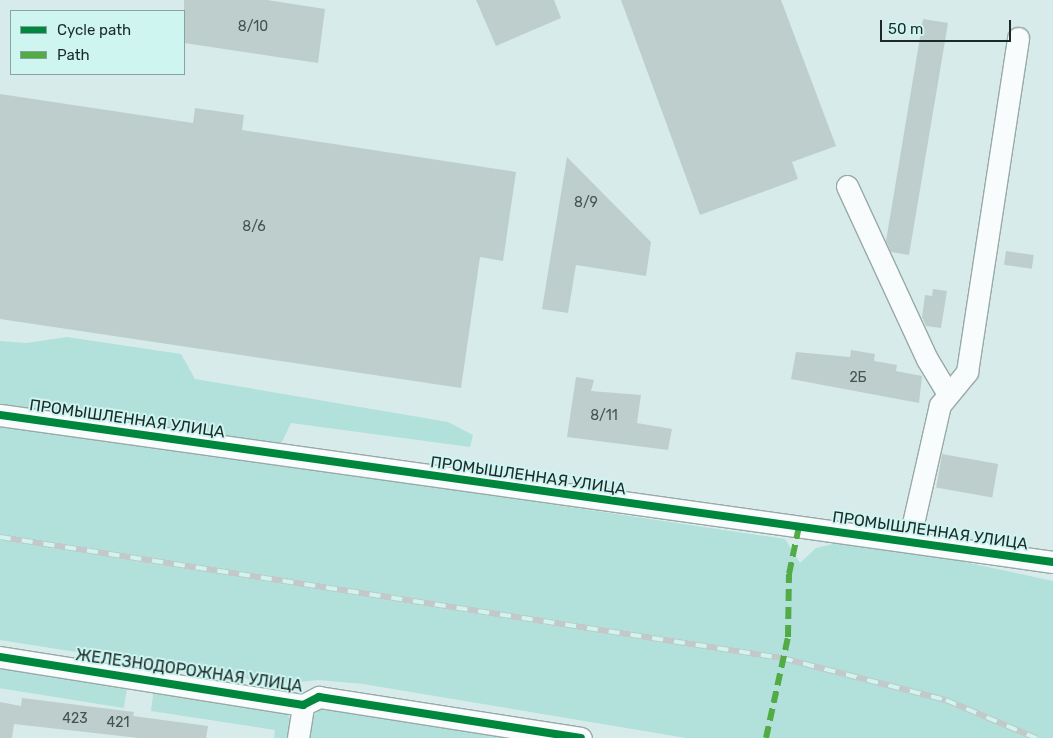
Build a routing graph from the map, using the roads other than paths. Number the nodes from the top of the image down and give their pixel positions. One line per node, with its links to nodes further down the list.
1 (1018, 38): 3 (street)
2 (847, 186): 3 (street)
3 (948, 394): 5 (street)
4 (0, 415): 5 (street, ПРОМЫШЛЕННАЯ УЛИЦА)
5 (910, 541): 6 (street, ПРОМЫШЛЕННАЯ УЛИЦА)
6 (1053, 562)
7 (0, 657): 8 (street, ЖЕЛЕЗНОДОРОЖНАЯ УЛИЦА)
8 (303, 705): 9 (street); 10 (street, ЖЕЛЕЗНОДОРОЖНАЯ УЛИЦА)
9 (298, 738)
10 (581, 738)

